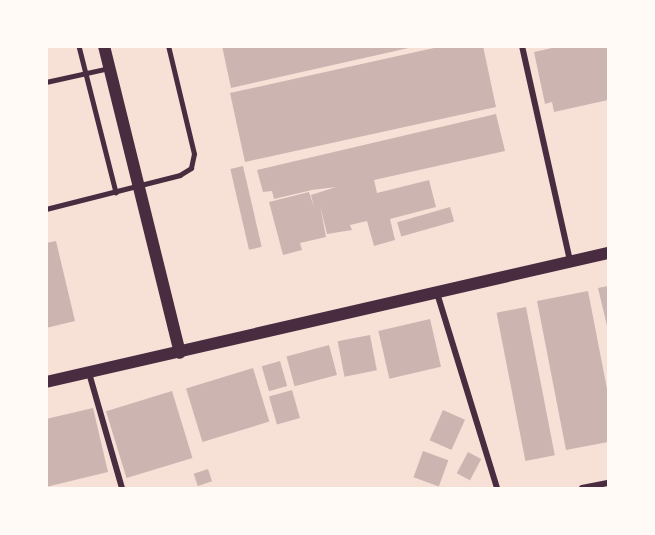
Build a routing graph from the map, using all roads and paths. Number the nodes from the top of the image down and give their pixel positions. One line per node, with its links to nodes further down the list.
1 (79, 46): 6 (lane)
2 (104, 46): 5 (main road)
3 (168, 46): 8 (lane)
4 (522, 46): 12 (street)
5 (109, 68): 6 (lane); 8 (main road)
6 (86, 73): 7 (lane); 9 (lane)
7 (46, 82)
8 (138, 187): 9 (lane); 14 (main road)
9 (116, 192): 10 (lane)
10 (46, 209)
11 (609, 253): 12 (main road)
12 (570, 262): 13 (main road)
13 (437, 293): 14 (main road); 19 (street)
14 (180, 353): 15 (main road)
15 (89, 373): 16 (main road); 18 (street)
16 (46, 382)
17 (609, 483): 20 (street)
18 (122, 489)
19 (497, 489)
20 (582, 489)

